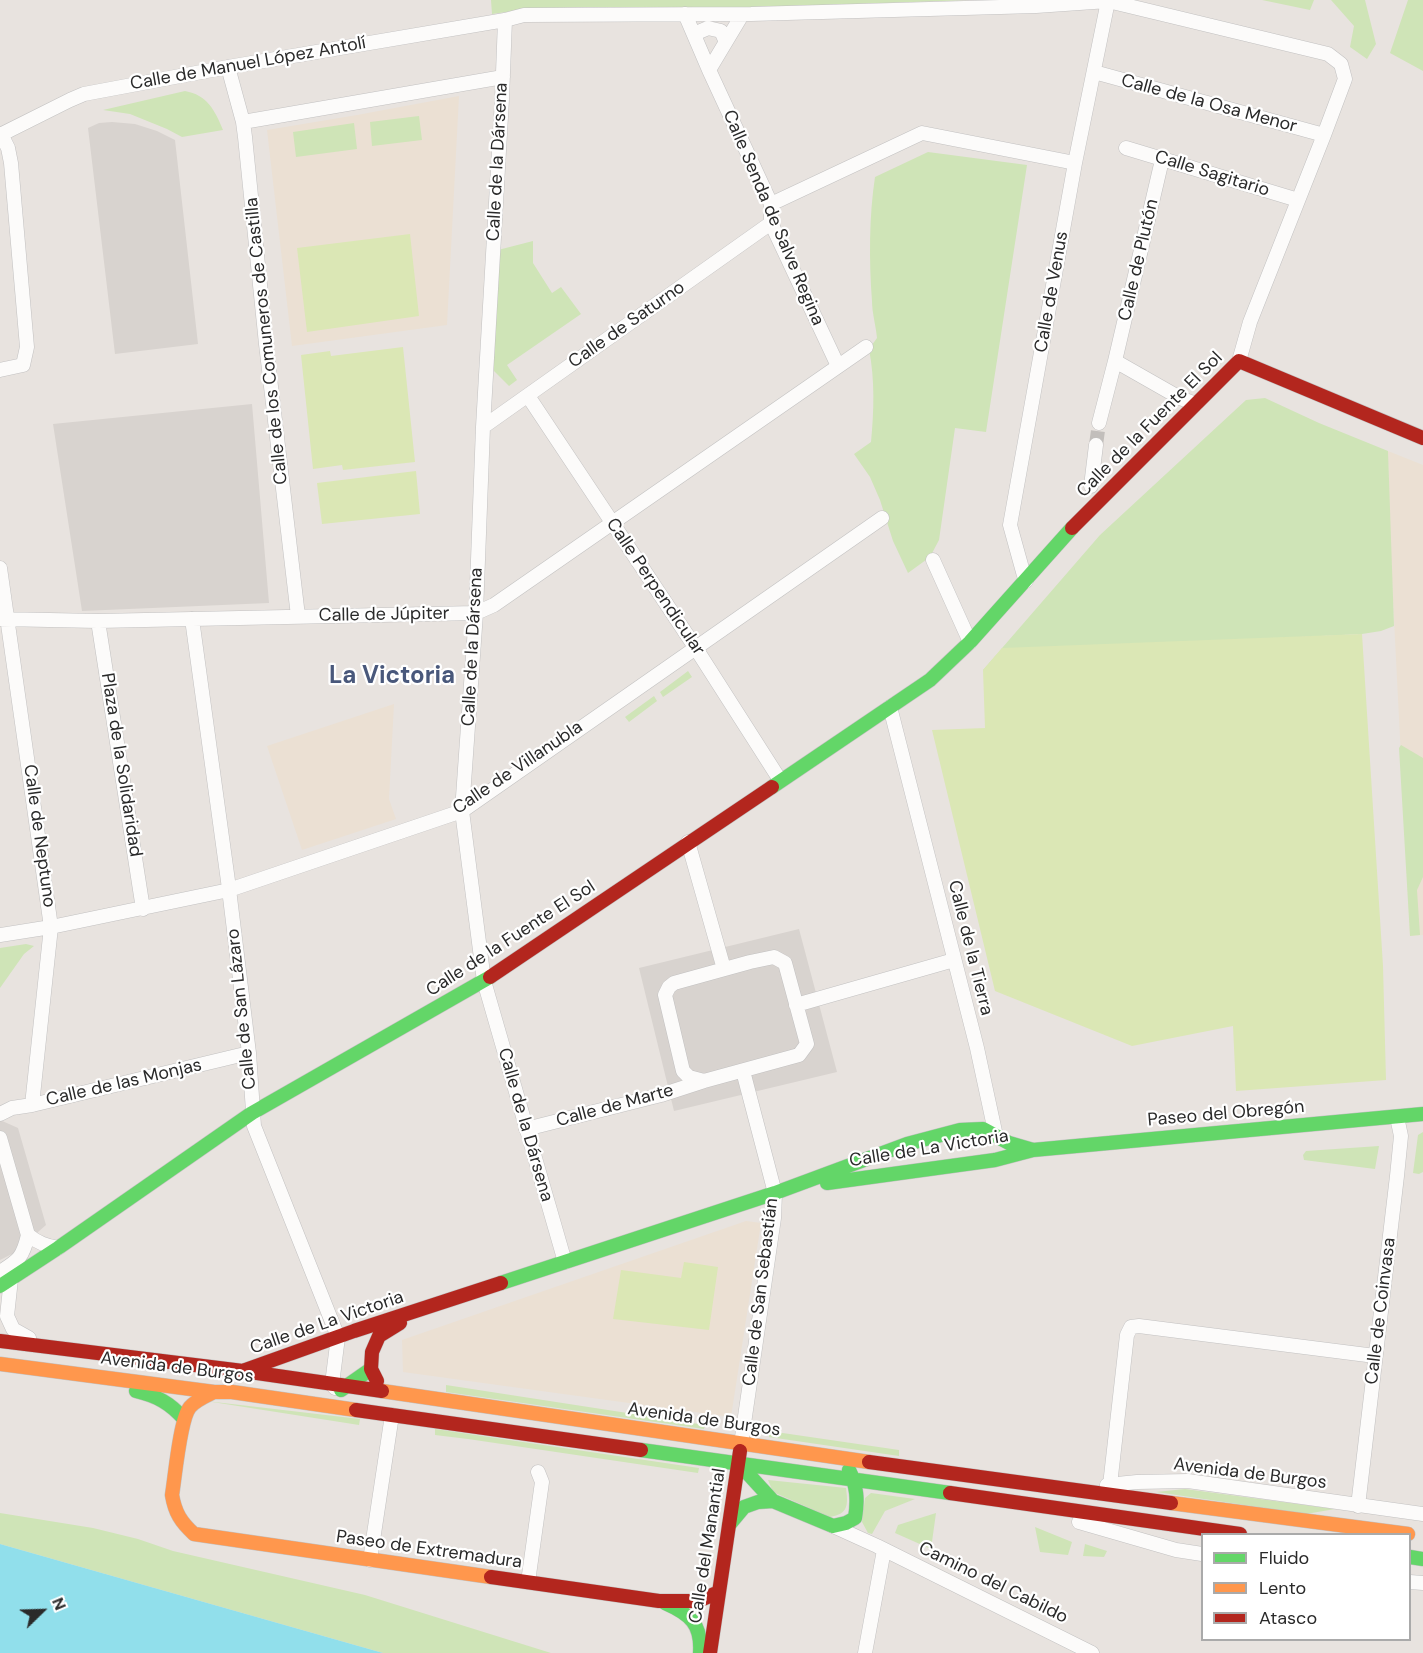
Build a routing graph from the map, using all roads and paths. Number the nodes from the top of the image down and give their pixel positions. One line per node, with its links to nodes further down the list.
1 (1108, 2): 3 (street, Calle de Manuel López Antolí); 7 (street, Calle de Manuel López Antolí); 10 (street, Calle de Venus)
2 (685, 14): 3 (street, Calle de Manuel López Antolí); 4 (street, Calle de Manuel López Antolí); 5 (street, Calle Senda de Salve Regina)
3 (742, 15): 6 (street)
4 (505, 20): 8 (street, Calle de Manuel López Antolí); 11 (street, Calle de la Dársena)
5 (694, 34): 6 (street); 9 (street, Calle Senda de Salve Regina)
6 (725, 40): 9 (street)
7 (1341, 64): 14 (street, Calle de la Fuente El Sol)
8 (228, 67): 12 (street, Calle de los Comuneros de Castilla); 13 (street, Calle de Manuel López Antolí)
9 (709, 70): 19 (street, Calle Senda de Salve Regina)
10 (1094, 72): 14 (street, Calle de la Osa Menor); 17 (street, Calle de Venus)
11 (503, 77): 12 (street); 29 (street, Calle de la Dársena)
12 (243, 122): 39 (street, Calle de los Comuneros de Castilla)
13 (1, 134): 25 (street)
14 (1324, 135): 18 (street, Calle de la Fuente El Sol)
15 (1126, 148): 16 (street, Calle Sagitario)
16 (1162, 160): 18 (street, Calle Sagitario); 22 (street, Calle de Plutón)
17 (1075, 163): 19 (street); 37 (street, Calle de Venus)
18 (1298, 200): 23 (street, Calle de la Fuente El Sol)
19 (771, 204): 20 (street, Calle Senda de Salve Regina)
20 (771, 223): 24 (street, Calle Senda de Salve Regina); 26 (street, Calle de Saturno)
21 (866, 347): 24 (street, Calle de Júpiter)
22 (1115, 361): 27 (street); 28 (street, Calle de Plutón)
23 (1239, 361): 27 (main road, Calle de la Fuente El Sol); 30 (main road)
24 (838, 366): 34 (street, Calle de Júpiter)
25 (0, 370)
26 (528, 396): 29 (street, Calle de Saturno); 34 (street, Calle Perpendicular)
27 (1196, 405): 37 (main road, Calle de la Fuente El Sol)
28 (1099, 423)
29 (483, 427): 38 (street, Calle de la Dársena)
30 (1423, 438)
31 (1096, 445): 32 (street)
32 (1091, 486)
33 (882, 518): 44 (street, Calle de Villanubla)
34 (613, 524): 38 (street, Calle de Júpiter); 44 (street, Calle Perpendicular)
35 (933, 560): 43 (street)
36 (0, 568): 40 (street, Calle de Neptuno)
37 (1026, 581): 43 (main road, Calle de la Fuente El Sol)
38 (476, 613): 39 (street, Calle de Júpiter); 47 (street, Calle de la Dársena)
39 (298, 616): 41 (street, Calle de Júpiter)
40 (4, 619): 42 (street, Calle de Júpiter); 51 (street, Calle de Neptuno)
41 (192, 620): 42 (street, Calle de Júpiter); 49 (street, Calle de San Lázaro)
42 (98, 621): 50 (street, Plaza de la Solidaridad)
43 (970, 642): 45 (main road, Calle de la Fuente El Sol)
44 (694, 647): 46 (street, Calle Perpendicular); 47 (street, Calle de Villanubla)
45 (891, 707): 46 (main road, Calle de la Fuente El Sol); 53 (street, Calle de la Tierra)
46 (780, 780): 48 (main road, Calle de la Fuente El Sol)
47 (462, 811): 49 (street, Calle de Villanubla); 55 (street, Calle de la Dársena)
48 (688, 842): 54 (street); 55 (main road, Calle de la Fuente El Sol)
49 (229, 890): 50 (street, Calle de Villanubla); 57 (street, Calle de San Lázaro)
50 (143, 909): 51 (street, Calle de Villanubla)
51 (51, 927): 52 (street, Calle de Villanubla); 60 (street, Calle de Neptuno)
52 (0, 935)
53 (954, 960): 56 (street); 67 (street, Calle de la Tierra)
54 (724, 969): 56 (street); 59 (street)
55 (484, 981): 61 (main road, Calle de la Fuente El Sol); 65 (street, Calle de la Dársena)
56 (796, 1005): 58 (street, Calle de Marte)
57 (249, 1053): 60 (street, Calle de las Monjas); 61 (street, Calle de San Lázaro)
58 (743, 1071): 59 (street, Calle de Marte); 70 (street, Calle de San Sebastián)
59 (704, 1081): 65 (street, Calle de Marte)
60 (32, 1105): 62 (street, Calle de las Monjas)
61 (252, 1113): 72 (main road, Calle de la Fuente El Sol); 76 (street, Calle de San Lázaro)
62 (0, 1114)
63 (1423, 1114): 64 (main road, Paseo del Obregón)
64 (1397, 1117): 68 (main road, Paseo del Obregón); 79 (street, Calle de Coinvasa)
65 (526, 1129): 73 (street, Calle de la Dársena)
66 (0, 1138): 71 (street)
67 (990, 1143): 68 (main road, Calle de La Victoria); 69 (main road); 70 (main road, Calle de La Victoria)
68 (1033, 1149): 69 (main road, Calle de La Victoria)
69 (940, 1166): 70 (main road, Calle de La Victoria)
70 (775, 1193): 73 (main road, Calle de La Victoria); 91 (street, Calle de San Sebastián)
71 (28, 1235): 72 (street); 74 (street)
72 (58, 1248): 74 (main road, Calle de la Fuente El Sol)
73 (565, 1262): 75 (main road, Calle de La Victoria)
74 (4, 1279): 78 (street)
75 (422, 1310): 76 (main road, Calle de La Victoria); 81 (main road, Calle de La Victoria)
76 (338, 1337): 82 (main road, Calle de La Victoria); 85 (street, Calle de San Lázaro)
77 (0, 1341): 78 (main road, Avenida de Burgos)
78 (83, 1351): 82 (main road, Avenida de Burgos)
79 (1375, 1356): 96 (street); 99 (street, Calle de Coinvasa)
80 (0, 1364): 83 (main road, Avenida de Burgos)
81 (371, 1369): 85 (main road); 86 (main road)
82 (243, 1371): 85 (main road, Avenida de Burgos)
83 (82, 1375): 84 (main road, Avenida de Burgos); 90 (main road)
84 (141, 1382): 85 (main road, Calle de La Victoria); 87 (main road, Avenida de Burgos)
85 (339, 1388): 86 (main road, Avenida de Burgos); 88 (street)
86 (381, 1391): 91 (main road, Avenida de Burgos)
87 (214, 1392): 88 (main road, Avenida de Burgos); 90 (main road)
88 (351, 1409): 89 (main road, Avenida de Burgos)
89 (392, 1415): 93 (main road, Avenida de Burgos); 110 (street)
90 (184, 1419): 110 (main road, Paseo de Extremadura)
91 (741, 1444): 92 (main road, Avenida de Burgos); 93 (main road, Calle del Manantial)
92 (842, 1458): 95 (main road); 97 (main road, Avenida de Burgos)
93 (739, 1464): 95 (main road, Avenida de Burgos); 98 (main road, Camino del Cabildo); 103 (main road, Calle del Manantial)
94 (538, 1472): 111 (street)
95 (855, 1481): 100 (main road, Avenida de Burgos); 102 (main road)
96 (1110, 1485): 97 (street, Avenida de Burgos); 99 (street, Avenida de Burgos)
97 (1072, 1489): 105 (main road, Avenida de Burgos)
98 (773, 1501): 103 (main road); 104 (main road, Camino del Cabildo)
99 (1358, 1506): 101 (street, Avenida de Burgos)
100 (1044, 1507): 106 (main road, Avenida de Burgos); 109 (street, Avenida de Burgos)
101 (1423, 1515): 105 (street)
102 (855, 1518): 104 (main road); 108 (street, Camino del Cabildo)
103 (729, 1525): 112 (main road, Calle del Manantial)
104 (833, 1526): 108 (street, Camino del Cabildo)
105 (1333, 1526): 107 (main road, Avenida de Burgos)
106 (1233, 1533)
107 (1392, 1533)
108 (881, 1548): 116 (street); 117 (street, Camino del Cabildo)
109 (1201, 1554)
110 (370, 1560): 111 (main road, Paseo de Extremadura)
111 (528, 1582): 113 (main road, Paseo de Extremadura)
112 (719, 1592): 113 (main road, Paseo de Extremadura); 115 (main road, Calle del Manantial)
113 (659, 1601): 114 (main road, Paseo de Extremadura)
114 (700, 1653)
115 (710, 1653)
116 (865, 1653)
117 (1092, 1653)

